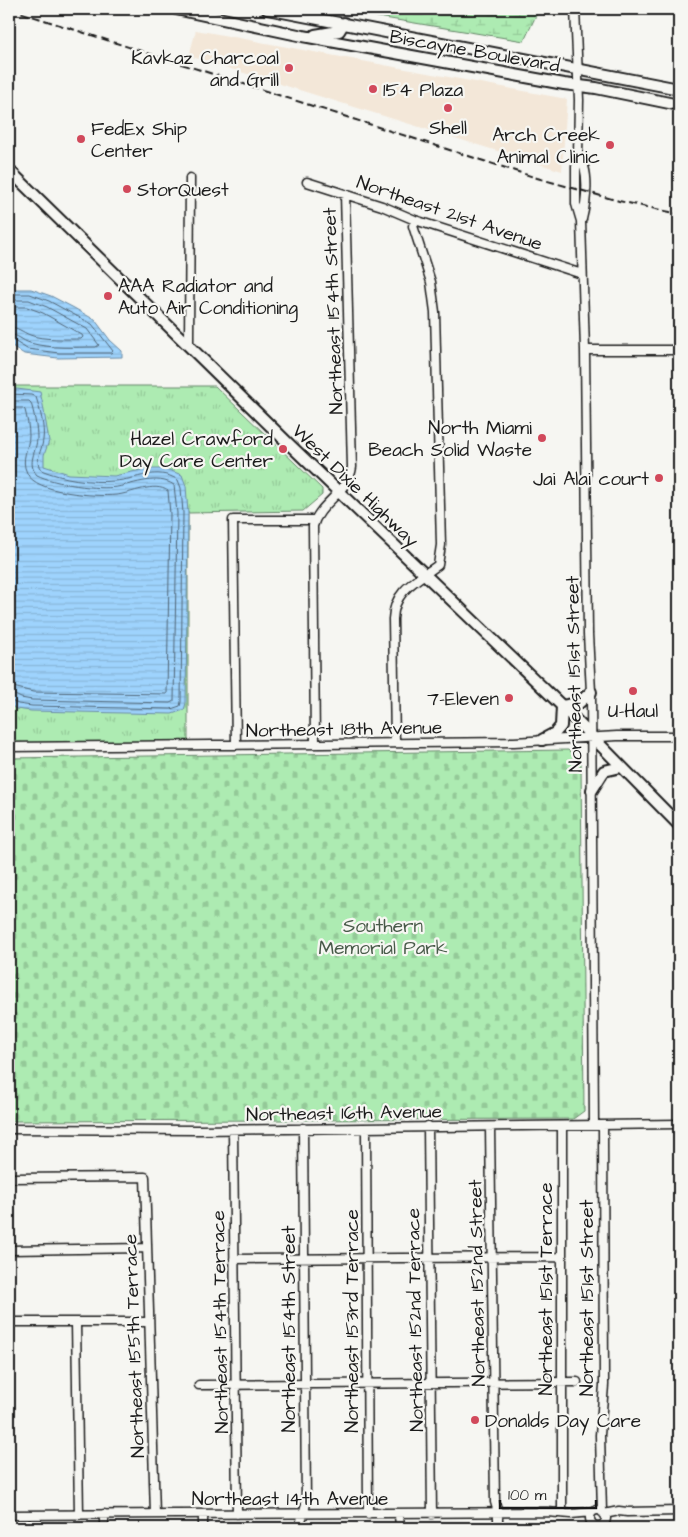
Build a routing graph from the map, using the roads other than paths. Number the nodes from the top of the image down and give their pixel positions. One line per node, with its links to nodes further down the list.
1 (176, 9): 5 (main road, Biscayne Boulevard)
2 (267, 9): 4 (main road, Biscayne Boulevard)
3 (575, 9): 6 (street, Northeast 151st Street)
4 (344, 24): 5 (main road); 6 (main road, Biscayne Boulevard)
5 (306, 36): 7 (main road, Biscayne Boulevard)
6 (578, 69): 7 (street, Northeast 151st Street); 8 (main road, Biscayne Boulevard)
7 (577, 85): 9 (main road, Biscayne Boulevard); 15 (street, Northeast 151st Street)
8 (679, 89)
9 (679, 105)
10 (9, 170): 16 (main road, West Dixie Highway)
11 (190, 178): 16 (street)
12 (307, 182): 13 (street, Northeast 21st Avenue)
13 (345, 194): 14 (street, Northeast 21st Avenue); 19 (street, Northeast 154th Street)
14 (415, 220): 15 (street, Northeast 21st Avenue); 21 (street)
15 (582, 274): 17 (street, Northeast 151st Street)
16 (189, 345): 19 (main road, West Dixie Highway)
17 (585, 350): 18 (street); 22 (street, Northeast 151st Street)
18 (679, 350)
19 (339, 491): 20 (street, Northeast 154th Street); 21 (main road, West Dixie Highway)
20 (314, 520): 28 (street); 29 (street)
21 (425, 575): 23 (main road, West Dixie Highway); 27 (street)
22 (591, 692): 23 (main road); 25 (street, Northeast 151st Street)
23 (562, 706): 25 (main road, West Dixie Highway); 26 (main road)
24 (679, 736): 25 (street, Northeast 18th Avenue)
25 (591, 737): 26 (street, Northeast 18th Avenue); 31 (main road, West Dixie Highway); 32 (street, Northeast 151st Street)
26 (542, 740): 27 (street, Northeast 18th Avenue)
27 (395, 743): 28 (street, Northeast 18th Avenue)
28 (315, 744): 29 (street, Northeast 18th Avenue)
29 (236, 745): 30 (street, Northeast 18th Avenue)
30 (9, 747)
31 (621, 767): 32 (main road); 33 (main road, West Dixie Highway)
32 (592, 790): 35 (street, Northeast 151st Street)
33 (679, 825)
34 (679, 1124): 38 (street, Northeast 16th Avenue)
35 (594, 1125): 37 (street, Northeast 16th Avenue); 38 (street, Northeast 16th Avenue)
36 (428, 1126): 39 (street, Northeast 16th Avenue); 41 (street, Northeast 16th Avenue); 51 (street, Northeast 152nd Terrace)
37 (562, 1126): 39 (street, Northeast 16th Avenue); 47 (street, Northeast 151st Terrace)
38 (603, 1126): 77 (street, Northeast 151st Street)
39 (490, 1127): 48 (street, Northeast 152nd Street)
40 (303, 1128): 41 (street, Northeast 16th Avenue); 43 (street, Northeast 16th Avenue); 49 (street, Northeast 154th Street)
41 (366, 1128): 50 (street, Northeast 153rd Terrace)
42 (9, 1129): 43 (street, Northeast 16th Avenue)
43 (233, 1130): 52 (street, Northeast 154th Terrace)
44 (9, 1178): 45 (street, Northeast 155th Terrace)
45 (147, 1248): 46 (street); 55 (street, Northeast 155th Terrace)
46 (9, 1250)
47 (562, 1256): 48 (street); 56 (street, Northeast 151st Terrace)
48 (492, 1257): 51 (street); 58 (street, Northeast 152nd Street)
49 (304, 1258): 50 (street); 52 (street); 59 (street, Northeast 154th Street)
50 (367, 1258): 51 (street); 60 (street, Northeast 153rd Terrace)
51 (429, 1258): 61 (street, Northeast 152nd Terrace)
52 (234, 1259): 63 (street, Northeast 154th Terrace)
53 (9, 1322): 54 (street)
54 (76, 1322): 55 (street); 76 (street)
55 (149, 1322): 68 (street, Northeast 155th Terrace)
56 (561, 1382): 57 (street); 58 (street); 66 (street, Northeast 151st Terrace)
57 (577, 1382)
58 (494, 1383): 61 (street); 65 (street, Northeast 152nd Street)
59 (304, 1384): 60 (street); 63 (street); 71 (street, Northeast 154th Street)
60 (368, 1384): 61 (street); 72 (street, Northeast 153rd Terrace)
61 (431, 1384): 74 (street, Northeast 152nd Terrace)
62 (199, 1385): 63 (street)
63 (235, 1385): 70 (street, Northeast 154th Terrace)
64 (679, 1511): 77 (street, Northeast 14th Avenue)
65 (498, 1512): 66 (street, Northeast 14th Avenue); 74 (street, Northeast 14th Avenue); 82 (street, Northeast 152nd Street)
66 (567, 1513): 77 (street, Northeast 14th Avenue)
67 (104, 1514): 68 (street, Northeast 14th Avenue); 76 (street, Northeast 14th Avenue); 78 (street)
68 (155, 1514): 69 (street, Northeast 14th Avenue)
69 (203, 1514): 70 (street, Northeast 14th Avenue); 79 (street)
70 (237, 1514): 71 (street, Northeast 14th Avenue)
71 (303, 1514): 72 (street, Northeast 14th Avenue); 80 (street, Northeast 154th Street)
72 (368, 1514): 73 (street, Northeast 14th Avenue)
73 (399, 1514): 74 (street, Northeast 14th Avenue); 81 (street)
74 (432, 1514)
75 (9, 1515): 76 (street, Northeast 14th Avenue)
76 (79, 1515)
77 (598, 1520)
78 (104, 1528)
79 (203, 1528)
80 (302, 1528)
81 (400, 1528)
82 (498, 1528)

